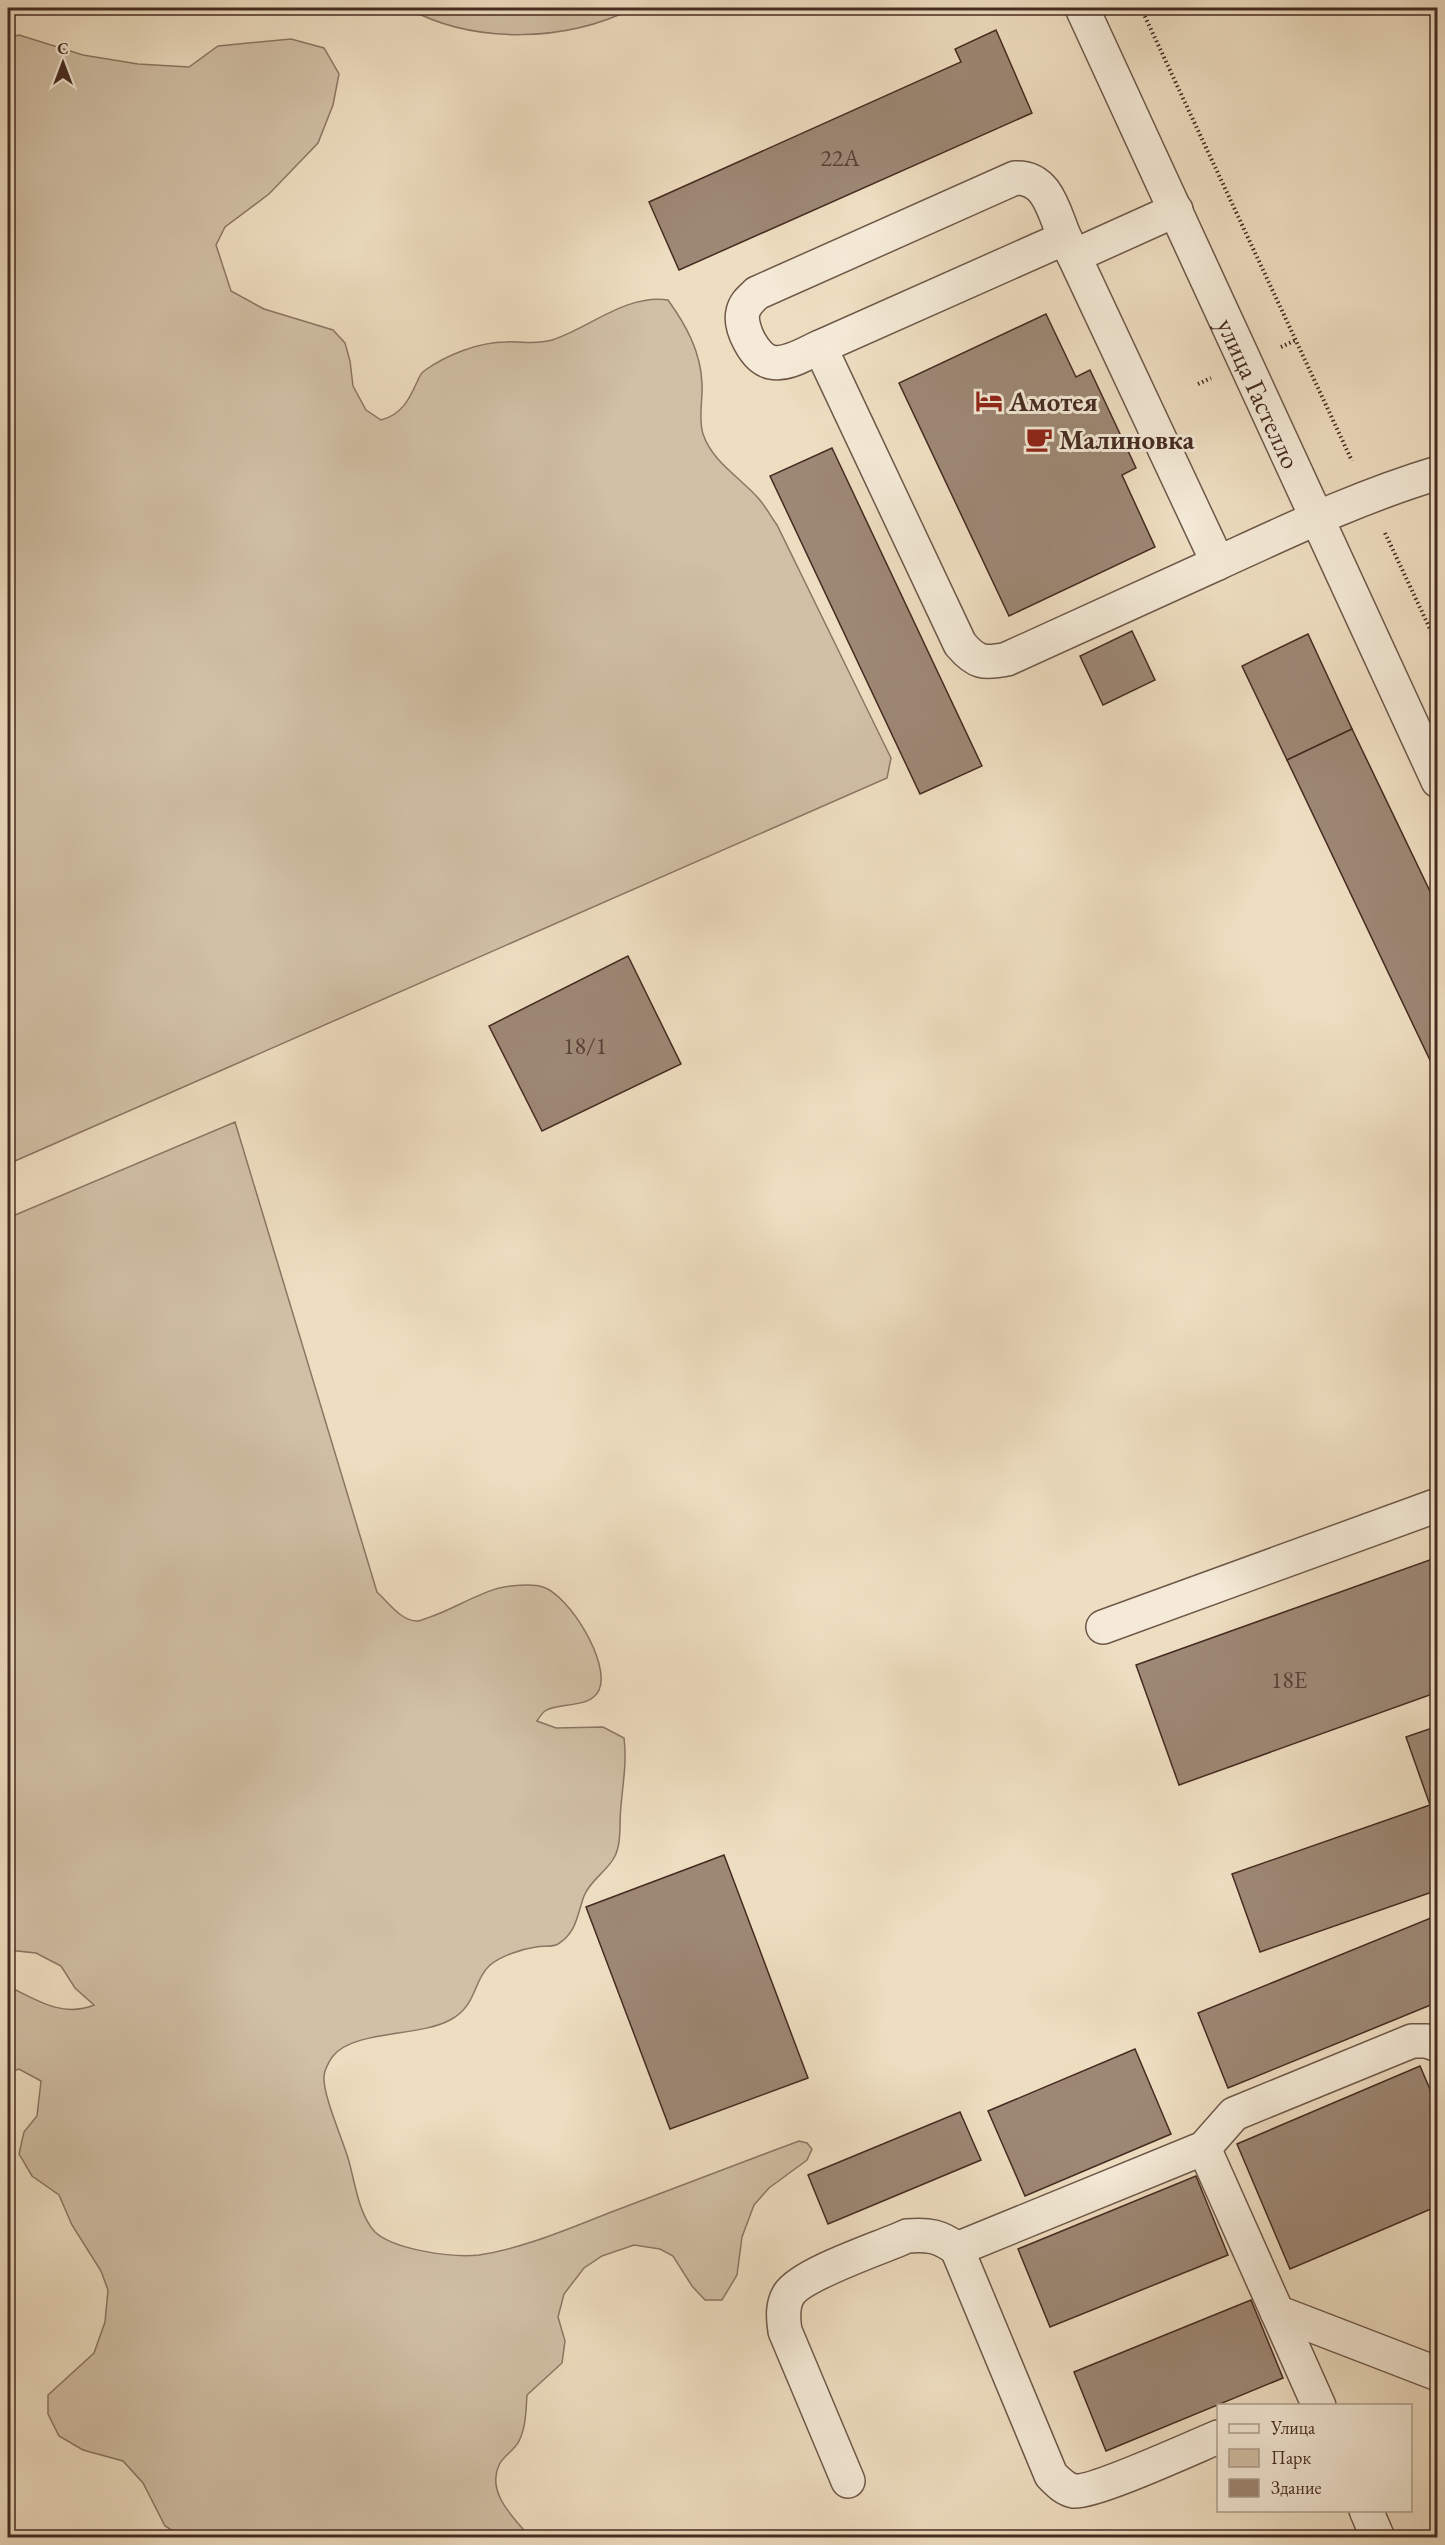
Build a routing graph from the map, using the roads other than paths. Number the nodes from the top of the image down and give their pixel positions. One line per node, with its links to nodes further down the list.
1 (1082, 8): 2 (street, улица Гастелло)
2 (1176, 210): 3 (street); 6 (street, улица Гастелло)
3 (1070, 247): 4 (street); 4 (street); 7 (street)
4 (820, 346): 7 (street)
5 (1437, 473): 6 (street)
6 (1316, 517): 7 (street); 8 (street, улица Гастелло)
7 (1218, 563)
8 (1437, 781)
9 (1437, 1505): 10 (street)
10 (1103, 1627)
11 (1437, 2045): 12 (street)
12 (1204, 2148): 13 (street); 14 (street)
13 (957, 2249): 17 (street); 18 (street)
14 (1277, 2312): 15 (street); 16 (street)
15 (1437, 2374)
16 (1311, 2403)
17 (1217, 2437)
18 (848, 2481)
19 (1366, 2512): 20 (street)
20 (1378, 2538)

